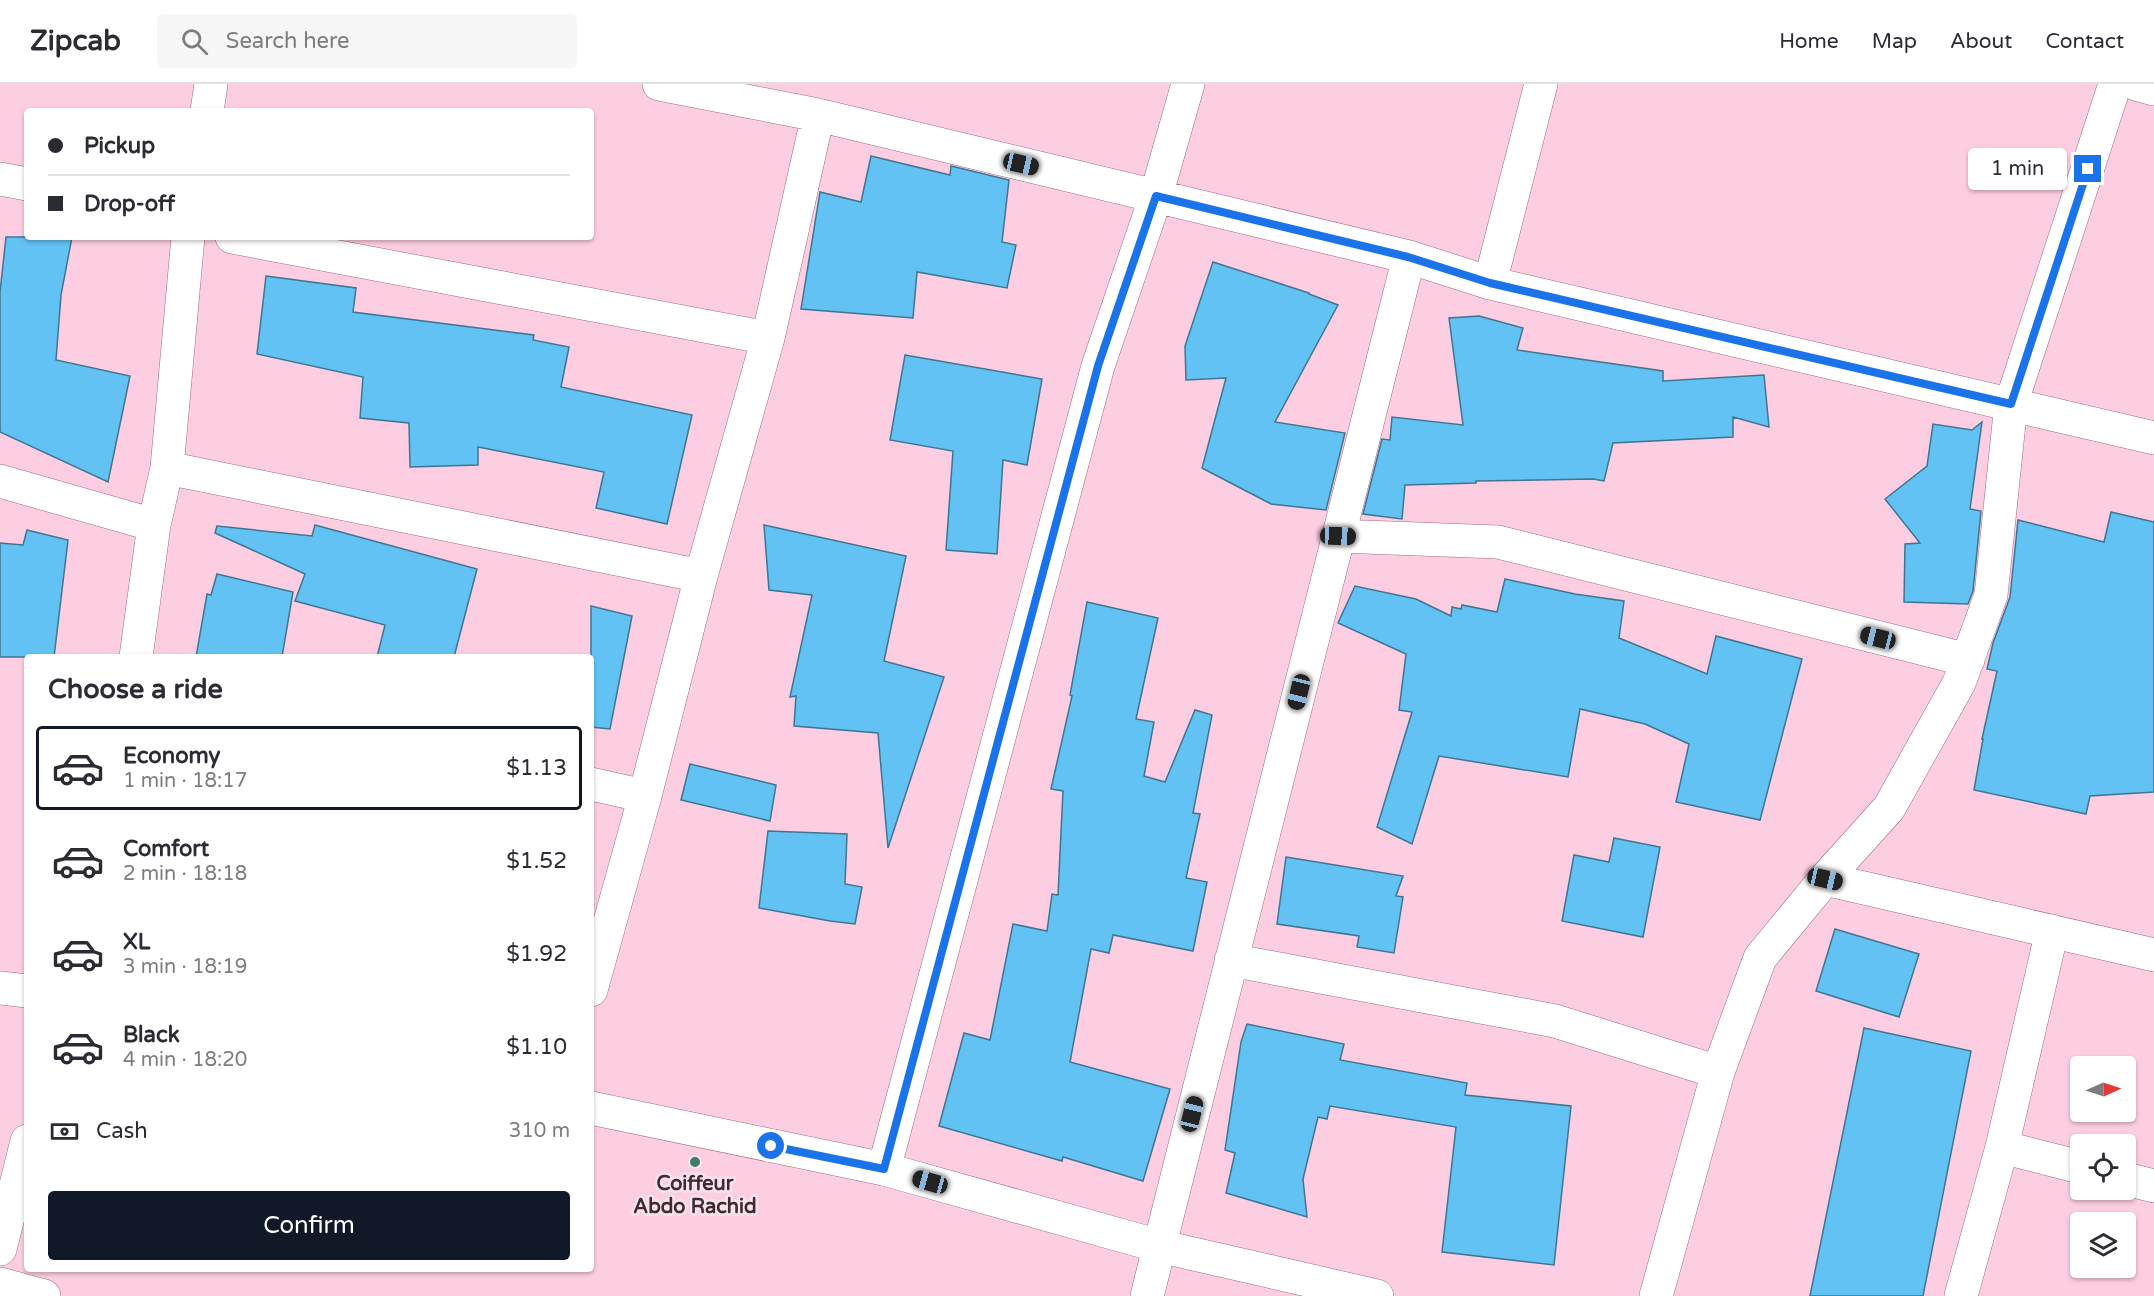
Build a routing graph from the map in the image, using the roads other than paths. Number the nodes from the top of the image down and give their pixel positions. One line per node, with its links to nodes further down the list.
1 (211, 84): 8 (street)
2 (659, 84): 9 (street)
3 (1188, 84): 12 (street)
4 (1542, 84): 16 (street)
5 (2115, 84): 18 (street)
6 (2136, 84): 7 (street)
7 (2154, 89)
8 (207, 108)
9 (818, 115): 12 (street); 17 (street)
10 (0, 179): 11 (street)
11 (24, 183)
12 (1156, 196): 15 (street); 41 (street)
13 (188, 240): 20 (street)
14 (248, 240): 17 (street)
15 (1408, 257): 16 (street); 23 (street)
16 (1490, 283): 18 (street)
17 (768, 338): 24 (street)
18 (2011, 404): 19 (street); 26 (street)
19 (2154, 438)
20 (166, 468): 22 (street); 24 (street)
21 (0, 482): 22 (street)
22 (154, 525): 25 (street)
23 (1338, 536): 26 (street); 32 (street)
24 (702, 576): 28 (street)
25 (136, 654)
26 (1968, 660): 29 (street)
27 (594, 785): 28 (street)
28 (645, 796): 33 (street)
29 (1825, 879): 30 (street); 36 (street)
30 (2052, 931): 31 (street); 38 (street)
31 (2154, 955)
32 (1231, 960): 36 (street); 44 (street)
33 (594, 979)
34 (0, 988): 35 (street)
35 (24, 991)
36 (1718, 1072): 50 (street)
37 (594, 1109): 41 (street)
38 (2002, 1147): 40 (street); 51 (street)
39 (24, 1153): 45 (street)
40 (2070, 1164)
41 (884, 1169): 44 (street)
42 (2136, 1182): 43 (street)
43 (2154, 1186)
44 (1159, 1246): 48 (street); 49 (street)
45 (0, 1249)
46 (0, 1284): 47 (street)
47 (44, 1296)
48 (1147, 1296)
49 (1377, 1296)
50 (1656, 1296)
51 (1961, 1296)

